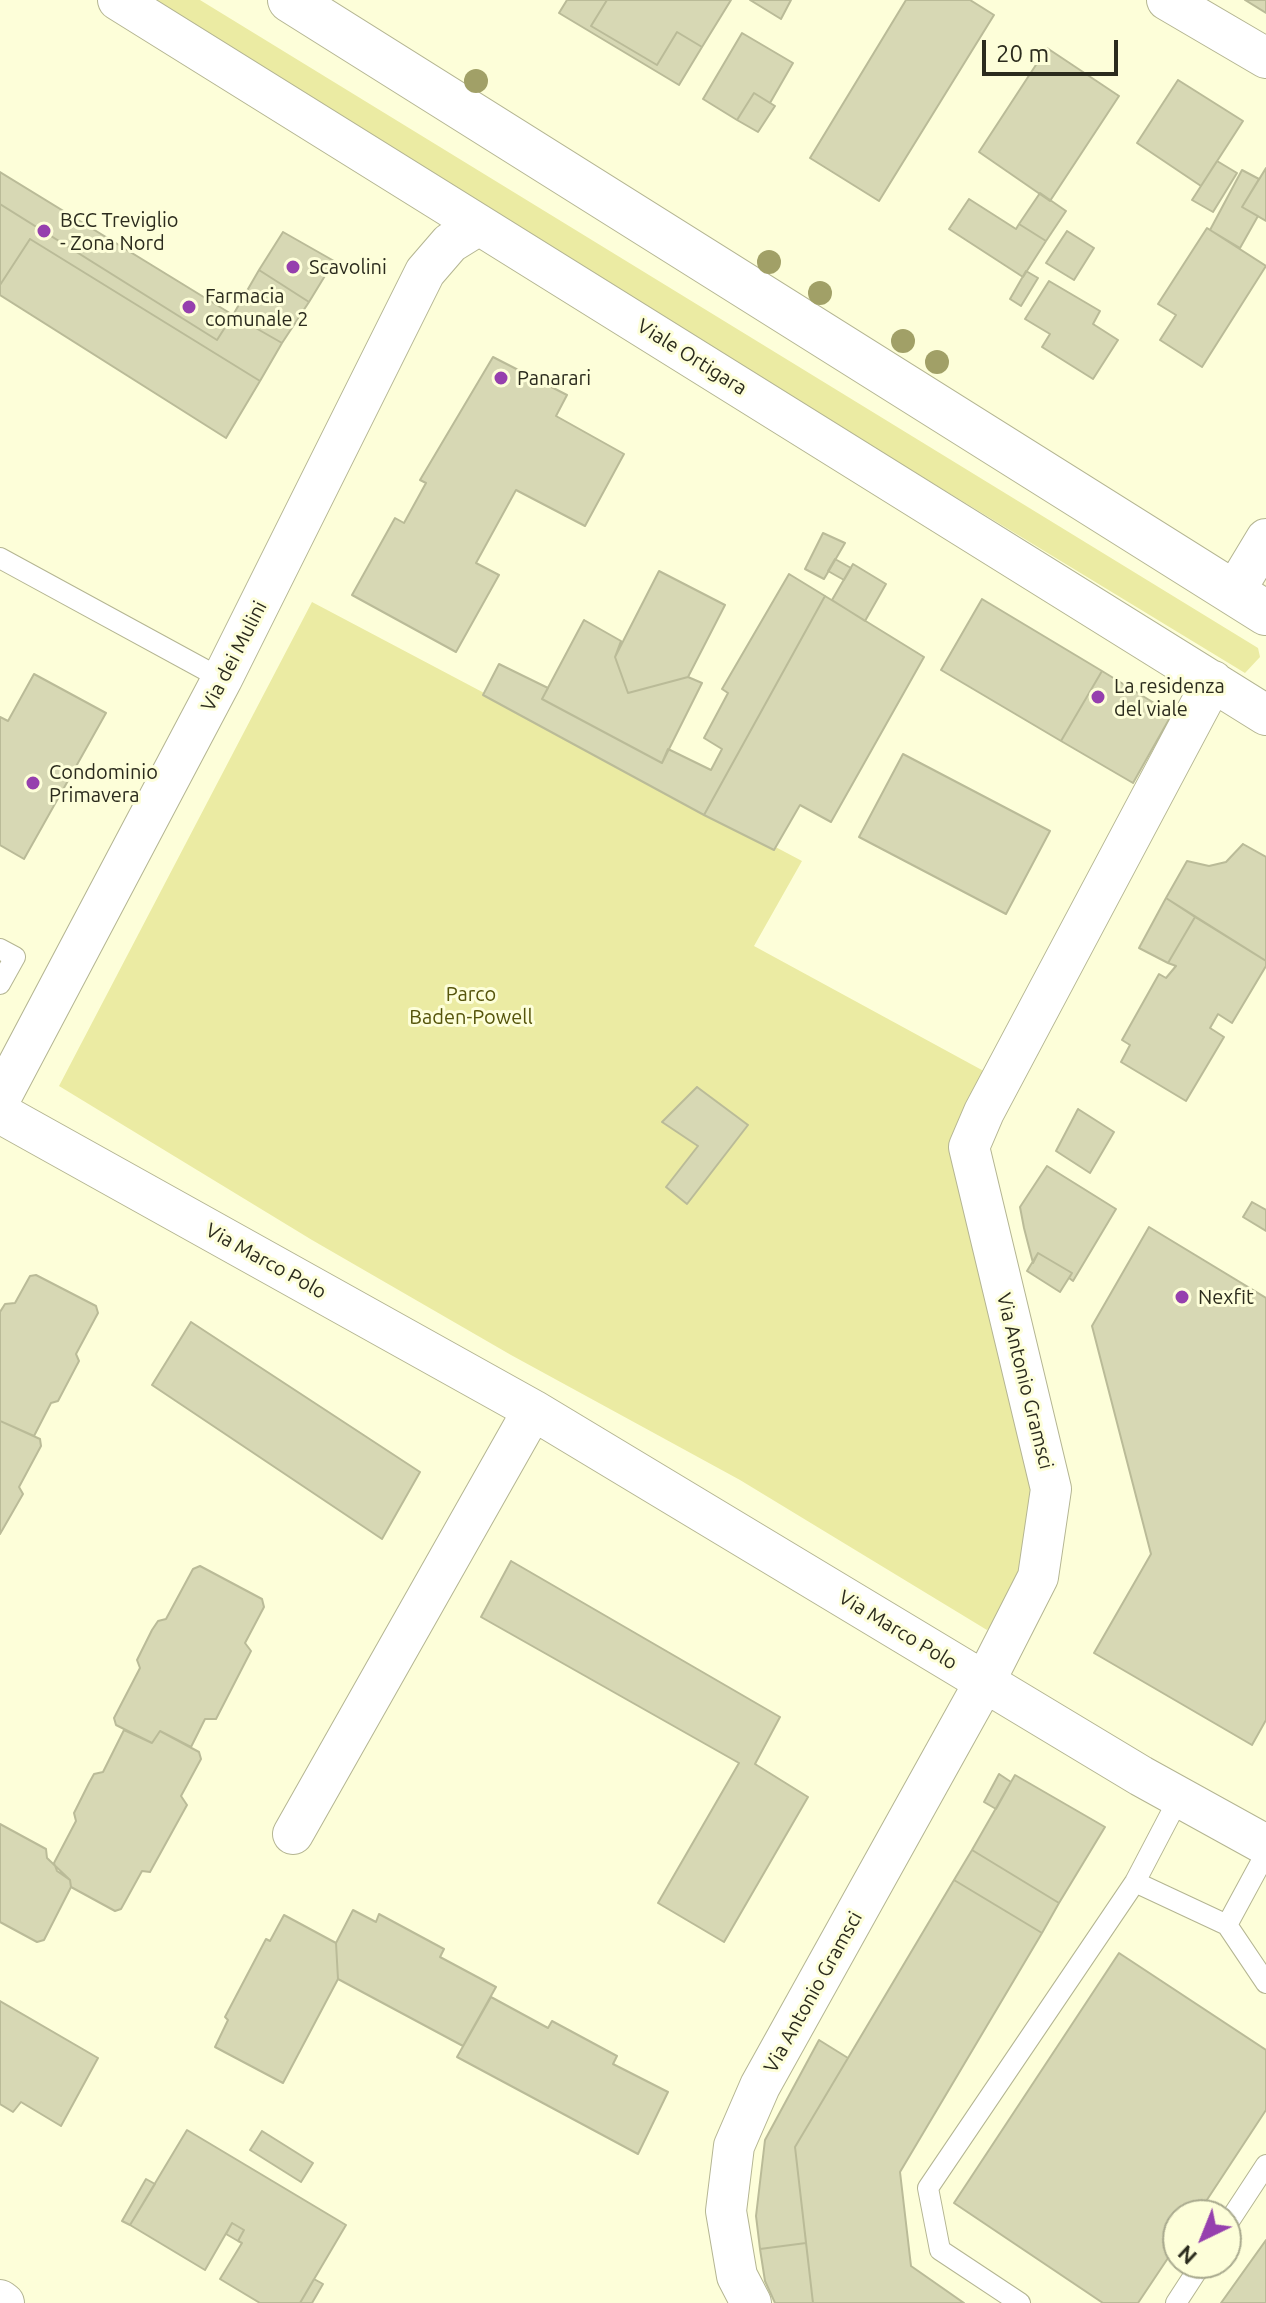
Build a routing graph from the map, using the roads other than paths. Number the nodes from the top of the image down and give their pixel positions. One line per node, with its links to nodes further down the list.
1 (118, 0): 5 (street, Viale Ortigara)
2 (290, 0): 8 (main road)
3 (1167, 0): 4 (street)
4 (1266, 58)
5 (479, 225): 9 (street, Via dei Mulini); 10 (street, Viale Ortigara)
6 (1266, 539): 8 (street)
7 (0, 558): 9 (lane)
8 (1250, 603)
9 (222, 679): 14 (street, Via dei Mulini)
10 (1213, 681): 11 (street, Viale Ortigara); 17 (street, Via Antonio Gramsci)
11 (1266, 715)
12 (0, 949): 13 (lane)
13 (0, 984)
14 (0, 1099)
15 (0, 1113): 16 (street, Via Marco Polo)
16 (533, 1410): 17 (street, Via Marco Polo); 19 (street)
17 (984, 1683): 18 (street, Via Marco Polo); 28 (street, Via Antonio Gramsci)
18 (1179, 1798): 20 (street, Via Marco Polo); 22 (lane)
19 (293, 1834)
20 (1266, 1845)
21 (1266, 1853): 23 (lane)
22 (1135, 1882): 23 (lane); 29 (lane)
23 (1227, 1925): 24 (lane)
24 (1266, 1983)
25 (1266, 2165): 26 (lane)
26 (1242, 2202)
27 (1192, 2279): 30 (lane)
28 (751, 2303)
29 (1020, 2303)
30 (1176, 2303)

